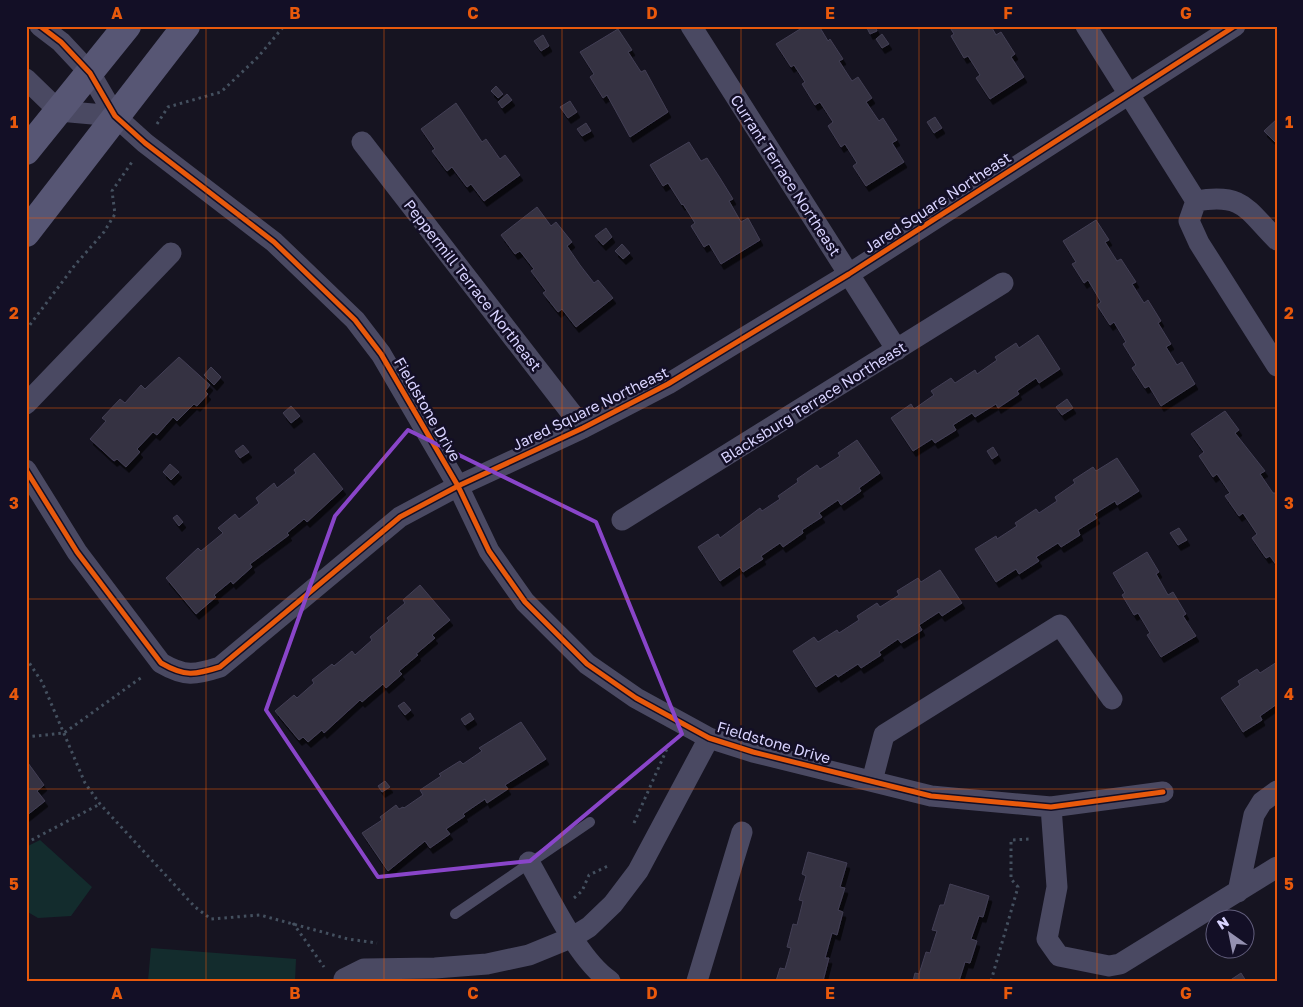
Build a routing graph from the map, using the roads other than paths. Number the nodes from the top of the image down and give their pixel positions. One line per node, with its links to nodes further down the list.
1 (40, 26): 7 (street, Fieldstone Drive)
2 (127, 26): 7 (main road)
3 (186, 26): 11 (main road)
4 (692, 26): 18 (street, Currant Terrace Northeast)
5 (1086, 26): 9 (street)
6 (1236, 26): 9 (street, Jared Square Northeast)
7 (90, 73): 10 (main road); 11 (street, Fieldstone Drive)
8 (26, 79): 10 (street)
9 (1130, 93): 14 (street); 18 (street, Jared Square Northeast)
10 (59, 111): 11 (street); 13 (main road)
11 (115, 116): 15 (main road); 25 (street, Fieldstone Drive)
12 (362, 142): 23 (street, Peppermill Terrace Northeast)
13 (26, 151)
14 (1196, 201): 16 (street); 21 (street)
15 (26, 232)
16 (1277, 240)
17 (171, 253): 22 (street)
18 (849, 274): 20 (street, Currant Terrace Northeast); 23 (street, Jared Square Northeast)
19 (1003, 283): 20 (street, Blacksburg Terrace Northeast)
20 (897, 350): 26 (street, Blacksburg Terrace Northeast)
21 (1277, 366)
22 (26, 404)
23 (583, 428): 25 (street, Jared Square Northeast)
24 (26, 470): 25 (street, Jared Square Northeast)
25 (458, 486): 28 (street, Fieldstone Drive)
26 (622, 520)
27 (1112, 699): 29 (street)
28 (709, 738): 29 (street, Fieldstone Drive); 39 (street)
29 (872, 782): 32 (street, Fieldstone Drive)
30 (1277, 791): 37 (street)
31 (1163, 792): 32 (street, Fieldstone Drive)
32 (1051, 807): 37 (street)
33 (590, 822): 35 (lane)
34 (742, 832): 42 (street)
35 (529, 862): 38 (lane); 39 (street)
36 (1277, 867): 37 (street)
37 (1238, 892)
38 (455, 914)
39 (573, 937): 40 (street); 41 (street)
40 (344, 979)
41 (610, 981)
42 (697, 981)

